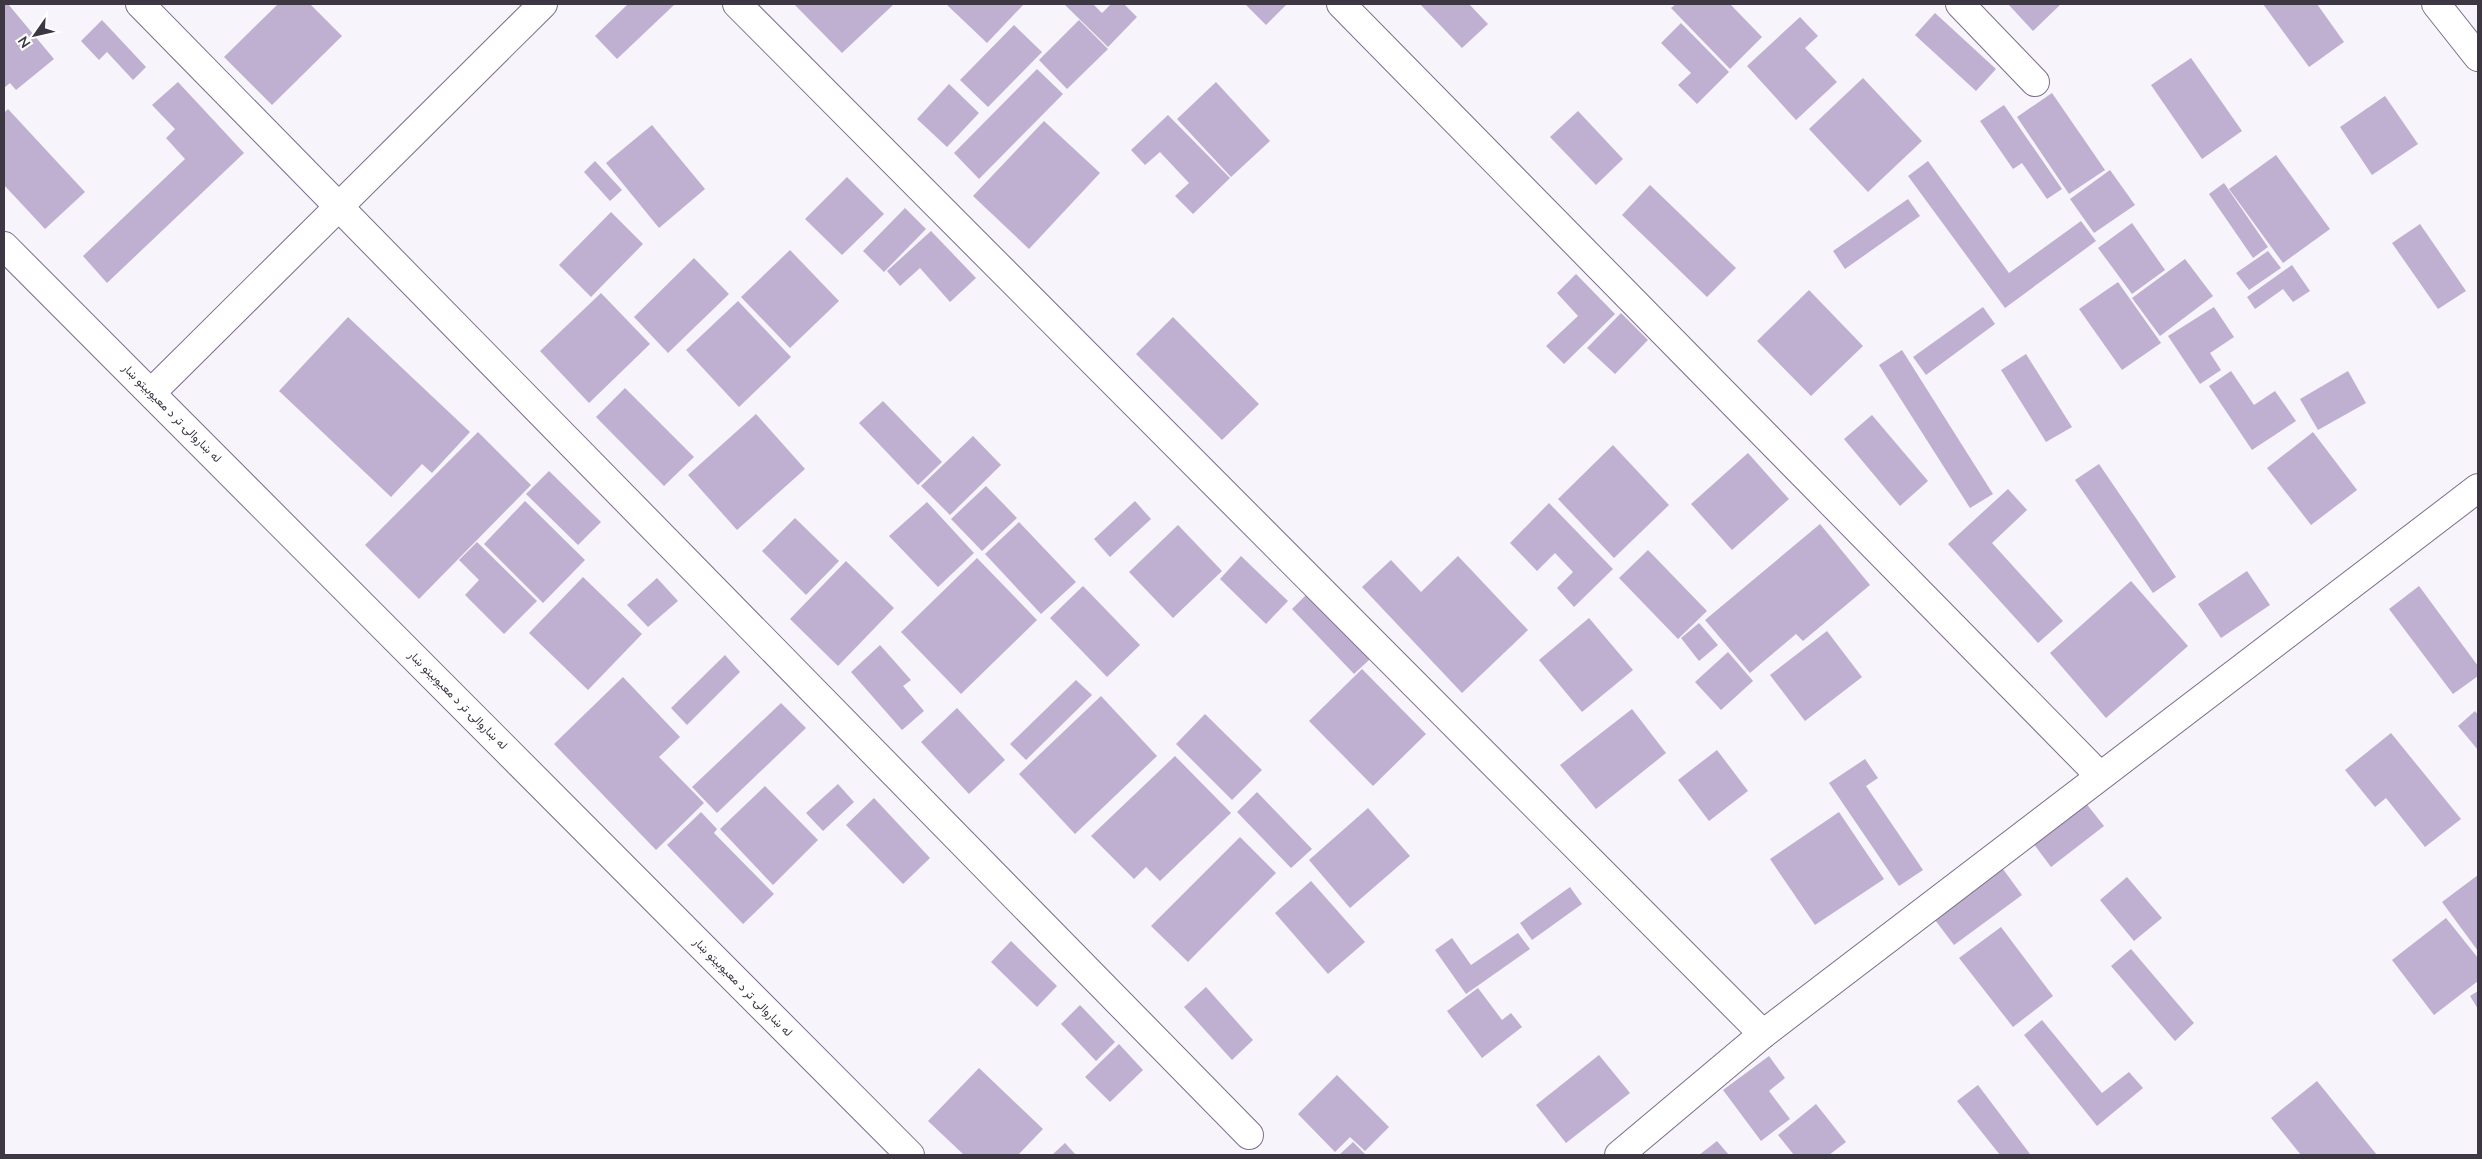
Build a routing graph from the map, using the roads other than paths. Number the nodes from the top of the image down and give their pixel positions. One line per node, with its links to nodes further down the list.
1 (140, 4): 9 (street)
2 (543, 4): 9 (street)
3 (738, 4): 14 (street)
4 (1341, 4): 13 (street)
5 (1960, 4): 8 (street)
6 (2436, 4): 7 (street)
7 (2478, 57)
8 (2035, 82)
9 (340, 206): 11 (street); 15 (street)
10 (4, 246): 11 (street, له ښاروالۍ تر د معیوبیتو ښار)
11 (152, 392): 16 (street, له ښاروالۍ تر د معیوبیتو ښار)
12 (2478, 488): 13 (street)
13 (2100, 776): 14 (street)
14 (1763, 1034): 17 (street)
15 (1249, 1135)
16 (910, 1155)
17 (1619, 1155)

